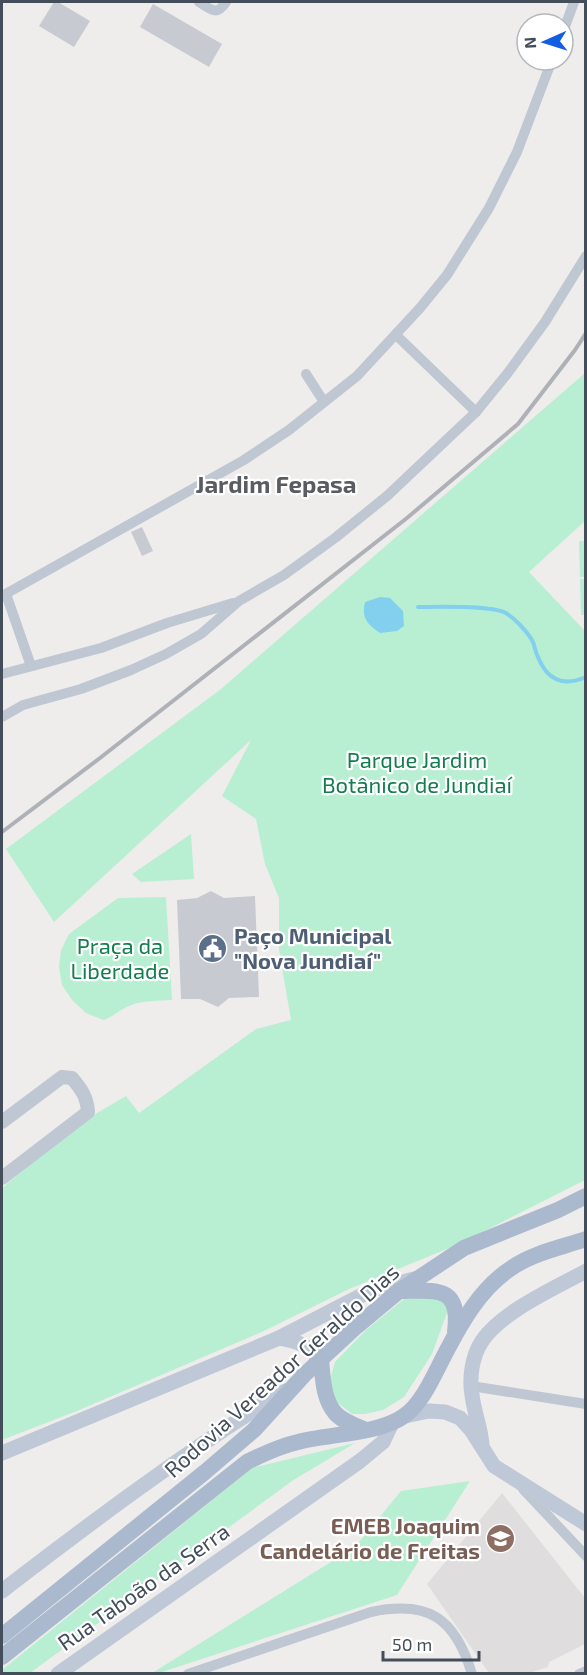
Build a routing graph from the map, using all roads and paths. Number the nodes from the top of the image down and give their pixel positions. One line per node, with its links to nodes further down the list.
1 (199, 2): 2 (street)
2 (226, 2)
3 (547, 72): 5 (street)
4 (585, 256): 8 (street)
5 (396, 334): 7 (street); 8 (street)
6 (306, 374): 7 (street)
7 (324, 402): 9 (street)
8 (476, 412): 10 (street)
9 (4, 595): 11 (street)
10 (239, 601): 11 (street); 13 (street)
11 (31, 666): 12 (street)
12 (2, 674)
13 (2, 717)
14 (2, 1122): 15 (street)
15 (2, 1178)
16 (585, 1196): 19 (main road, Rodovia Vereador Geraldo Dias)
17 (585, 1239): 21 (main road)
18 (585, 1271): 25 (main road)
19 (417, 1278): 20 (main road, Rodovia Vereador Geraldo Dias); 22 (main road)
20 (399, 1291): 21 (main road); 23 (main road, Rodovia Vereador Geraldo Dias)
21 (455, 1333): 28 (main road)
22 (279, 1338): 23 (main road); 31 (main road)
23 (321, 1360): 24 (main road, Rodovia Vereador Geraldo Dias); 29 (main road)
24 (293, 1386): 35 (main road); 36 (main road, Rodovia Vereador Geraldo Dias)
25 (471, 1391): 26 (street); 27 (street); 30 (main road)
26 (585, 1404)
27 (460, 1418): 28 (main road); 30 (main road)
28 (399, 1419): 29 (main road, Rodovia Vereador Geraldo Dias); 40 (main road, Rua Taboão da Serra)
29 (366, 1430): 37 (main road, Rodovia Vereador Geraldo Dias)
30 (482, 1445): 32 (main road)
31 (2, 1453)
32 (512, 1478): 33 (main road); 34 (street)
33 (585, 1524)
34 (585, 1556)
35 (2, 1592)
36 (2, 1636)
37 (2, 1657)
38 (226, 1662): 41 (street); 42 (street); 43 (street)
39 (585, 1671): 44 (street)
40 (58, 1674)
41 (188, 1674)
42 (229, 1674)
43 (472, 1674)
44 (579, 1674)

